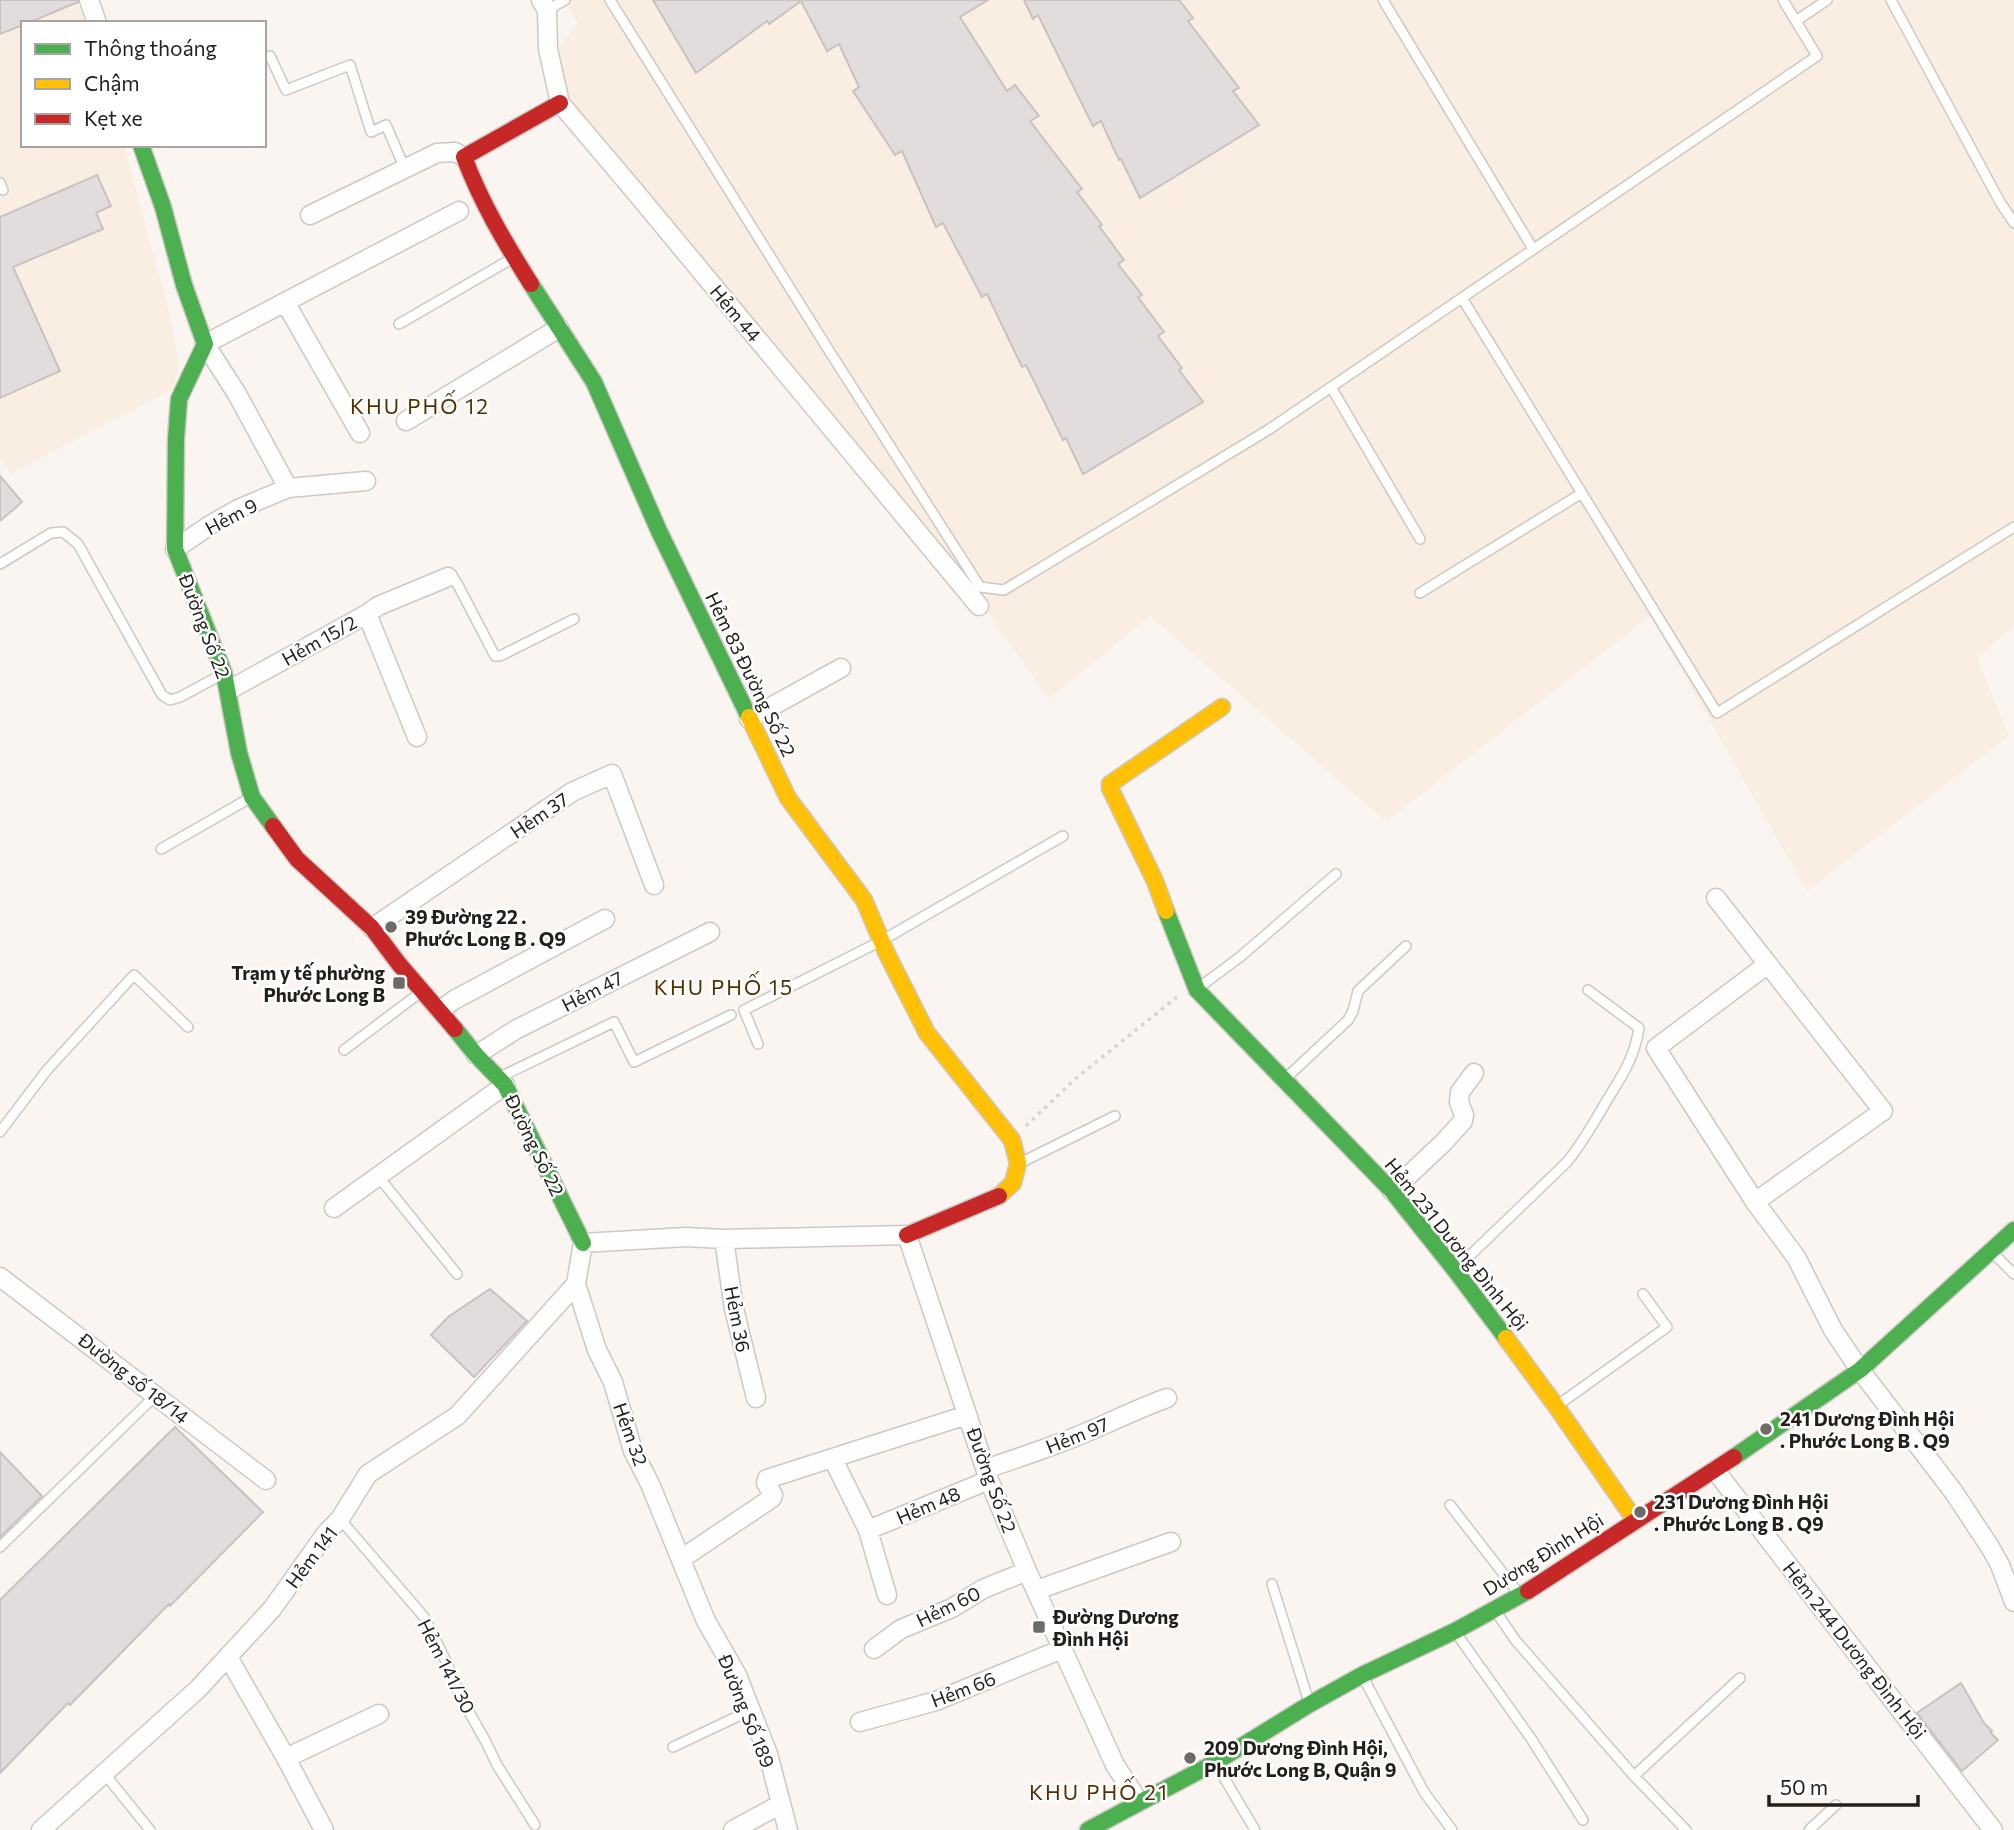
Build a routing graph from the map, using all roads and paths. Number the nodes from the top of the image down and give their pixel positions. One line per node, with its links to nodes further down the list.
1 (89, 0): 10 (street)
2 (565, 0): 8 (lane)
3 (610, 0): 26 (lane)
4 (1382, 0): 19 (lane)
5 (1783, 0): 9 (lane)
6 (1827, 0): 9 (lane)
7 (1891, 0): 18 (lane)
8 (544, 5): 12 (street, Hẻm 44)
9 (1796, 20): 19 (lane)
10 (96, 21)
11 (270, 56): 15 (lane)
12 (560, 103): 14 (street); 38 (street, Hẻm 44)
13 (142, 147): 25 (street)
14 (464, 157): 15 (street); 20 (street, Hẻm 83 Đường Số 22)
15 (405, 169): 17 (street)
16 (459, 211): 22 (street)
17 (310, 215)
18 (2014, 223)
19 (1534, 249): 21 (lane)
20 (514, 257): 23 (lane); 24 (street, Hẻm 83 Đường Số 22)
21 (1462, 298): 26 (lane); 31 (lane)
22 (285, 302): 25 (street); 28 (street)
23 (399, 324)
24 (559, 328): 27 (street); 44 (street, Hẻm 83 Đường Số 22)
25 (205, 344): 30 (street); 34 (street, Đường Số 22)
26 (1331, 387): 33 (lane)
27 (406, 421)
28 (360, 433)
29 (366, 481): 30 (street, Hẻm 9)
30 (288, 488): 34 (street, Hẻm 9)
31 (1583, 493): 32 (lane); 37 (lane)
32 (2014, 527)
33 (1420, 539)
34 (176, 549): 42 (street, Đường Số 22)
35 (0, 564): 42 (lane)
36 (448, 577): 39 (street); 40 (lane)
37 (1420, 593)
38 (979, 606)
39 (367, 614): 42 (street, Hẻm 15/2); 45 (street, Hẻm 15/2)
40 (574, 619)
41 (841, 668): 44 (street)
42 (227, 681): 46 (street, Đường Số 22)
43 (1222, 707): 58 (street)
44 (749, 719): 55 (street, Hẻm 83 Đường Số 22)
45 (417, 737)
46 (252, 797): 48 (lane); 53 (street, Đường Số 22)
47 (1063, 836): 55 (lane)
48 (161, 849)
49 (1336, 874): 58 (lane)
50 (654, 885): 53 (street, Hẻm 37)
51 (1716, 898): 57 (street)
52 (605, 919): 61 (street)
53 (372, 928): 60 (street, Đường Số 22)
54 (710, 932): 66 (street, Hẻm 47)
55 (881, 941): 64 (lane); 72 (street, Hẻm 83 Đường Số 22)
56 (1406, 946): 68 (lane)
57 (1768, 964): 76 (street); 76 (street)
58 (1195, 987): 68 (street, Hẻm 231 Dương Đình Hội); 72 (path)
59 (1588, 990): 83 (lane)
60 (423, 991): 61 (street, Đường Số 22); 65 (lane)
61 (440, 1010): 66 (street, Đường Số 22)
62 (731, 1015): 69 (lane)
63 (188, 1027): 71 (lane)
64 (758, 1044)
65 (344, 1050)
66 (476, 1055): 69 (street, Đường Số 22)
67 (1474, 1073): 75 (street)
68 (1284, 1080): 75 (street, Hẻm 231 Dương Đình Hội)
69 (502, 1082): 74 (street); 81 (street, Đường Số 22)
70 (1115, 1116): 73 (lane)
71 (0, 1132)
72 (1012, 1140): 73 (street, Hẻm 83 Đường Số 22)
73 (1018, 1163): 79 (street)
74 (378, 1176): 77 (street); 84 (lane)
75 (1392, 1191): 83 (street, Hẻm 231 Dương Đình Hội)
76 (1755, 1202): 89 (street)
77 (334, 1208)
78 (2014, 1230): 82 (street, Dương Đình Hội)
79 (907, 1236): 80 (street); 94 (street, Đường Số 22)
80 (724, 1239): 81 (street); 91 (street, Hẻm 36)
81 (583, 1243): 87 (street, Hẻm 32)
82 (1990, 1251): 85 (lane); 89 (street, Dương Đình Hội)
83 (1455, 1270): 93 (street, Hẻm 231 Dương Đình Hội)
84 (457, 1274)
85 (2014, 1275)
86 (0, 1277): 90 (street, Đường số 18/14)
87 (576, 1284): 100 (street, Hẻm 141); 105 (street, Hẻm 32)
88 (1643, 1294): 93 (lane)
89 (1860, 1370): 96 (street, Dương Đình Hội); 111 (street)
90 (156, 1395): 98 (street, Đường số 18/14); 104 (lane)
91 (757, 1398)
92 (1167, 1398): 97 (street, Hẻm 97)
93 (1556, 1406): 101 (street, Hẻm 231 Dương Đình Hội)
94 (967, 1415): 95 (street); 97 (street, Đường Số 22)
95 (834, 1459): 102 (street); 105 (street)
96 (1715, 1470): 101 (street, Dương Đình Hội); 144 (street, Hẻm 244 Dương Đình Hội)
97 (987, 1474): 102 (street, Hẻm 48); 106 (street, Đường Số 22)
98 (266, 1480)
99 (1450, 1505): 110 (lane)
100 (340, 1519): 117 (street, Hẻm 141); 133 (lane, Hẻm 141/30)
101 (1635, 1520): 110 (street, Dương Đình Hội)
102 (867, 1530): 109 (street)
103 (1171, 1542): 108 (street)
104 (0, 1548)
105 (681, 1559): 113 (street, Hẻm 32)
106 (1027, 1571): 108 (street, Đường Số 22); 115 (street, Hẻm 60)
107 (1272, 1584): 120 (lane)
108 (1037, 1590): 116 (street, Đường Số 22)
109 (887, 1595)
110 (1521, 1597): 112 (street, Dương Đình Hội)
111 (2014, 1602)
112 (1495, 1611): 114 (street, Dương Đình Hội); 128 (lane)
113 (706, 1621): 121 (street, Đường Số 189)
114 (1455, 1631): 118 (street, Dương Đình Hội); 132 (lane)
115 (874, 1649)
116 (1062, 1649): 123 (street, Hẻm 66); 129 (street, Đường Số 22)
117 (228, 1657): 125 (street); 127 (street, Hẻm 141)
118 (1363, 1675): 120 (street, Dương Đình Hội); 141 (lane)
119 (1740, 1678): 128 (lane)
120 (1310, 1704): 126 (street, Dương Đình Hội)
121 (751, 1710): 124 (lane); 130 (street, Đường Số 189)
122 (379, 1714): 125 (street)
123 (860, 1722)
124 (673, 1747)
125 (286, 1758): 136 (street)
126 (1216, 1762): 129 (street, Dương Đình Hội); 140 (lane)
127 (104, 1773): 134 (street, Hẻm 141); 135 (lane)
128 (1634, 1776): 142 (lane)
129 (1139, 1802): 139 (street, Dương Đình Hội)
130 (782, 1804): 137 (street); 138 (street, Đường Số 189)
131 (1836, 1805): 143 (lane)
132 (1583, 1820)
133 (534, 1825)
134 (41, 1830)
135 (150, 1830)
136 (324, 1830)
137 (733, 1830)
138 (788, 1830)
139 (1088, 1830)
140 (1255, 1830)
141 (1452, 1830)
142 (1686, 1830)
143 (1809, 1830)
144 (1993, 1830)

